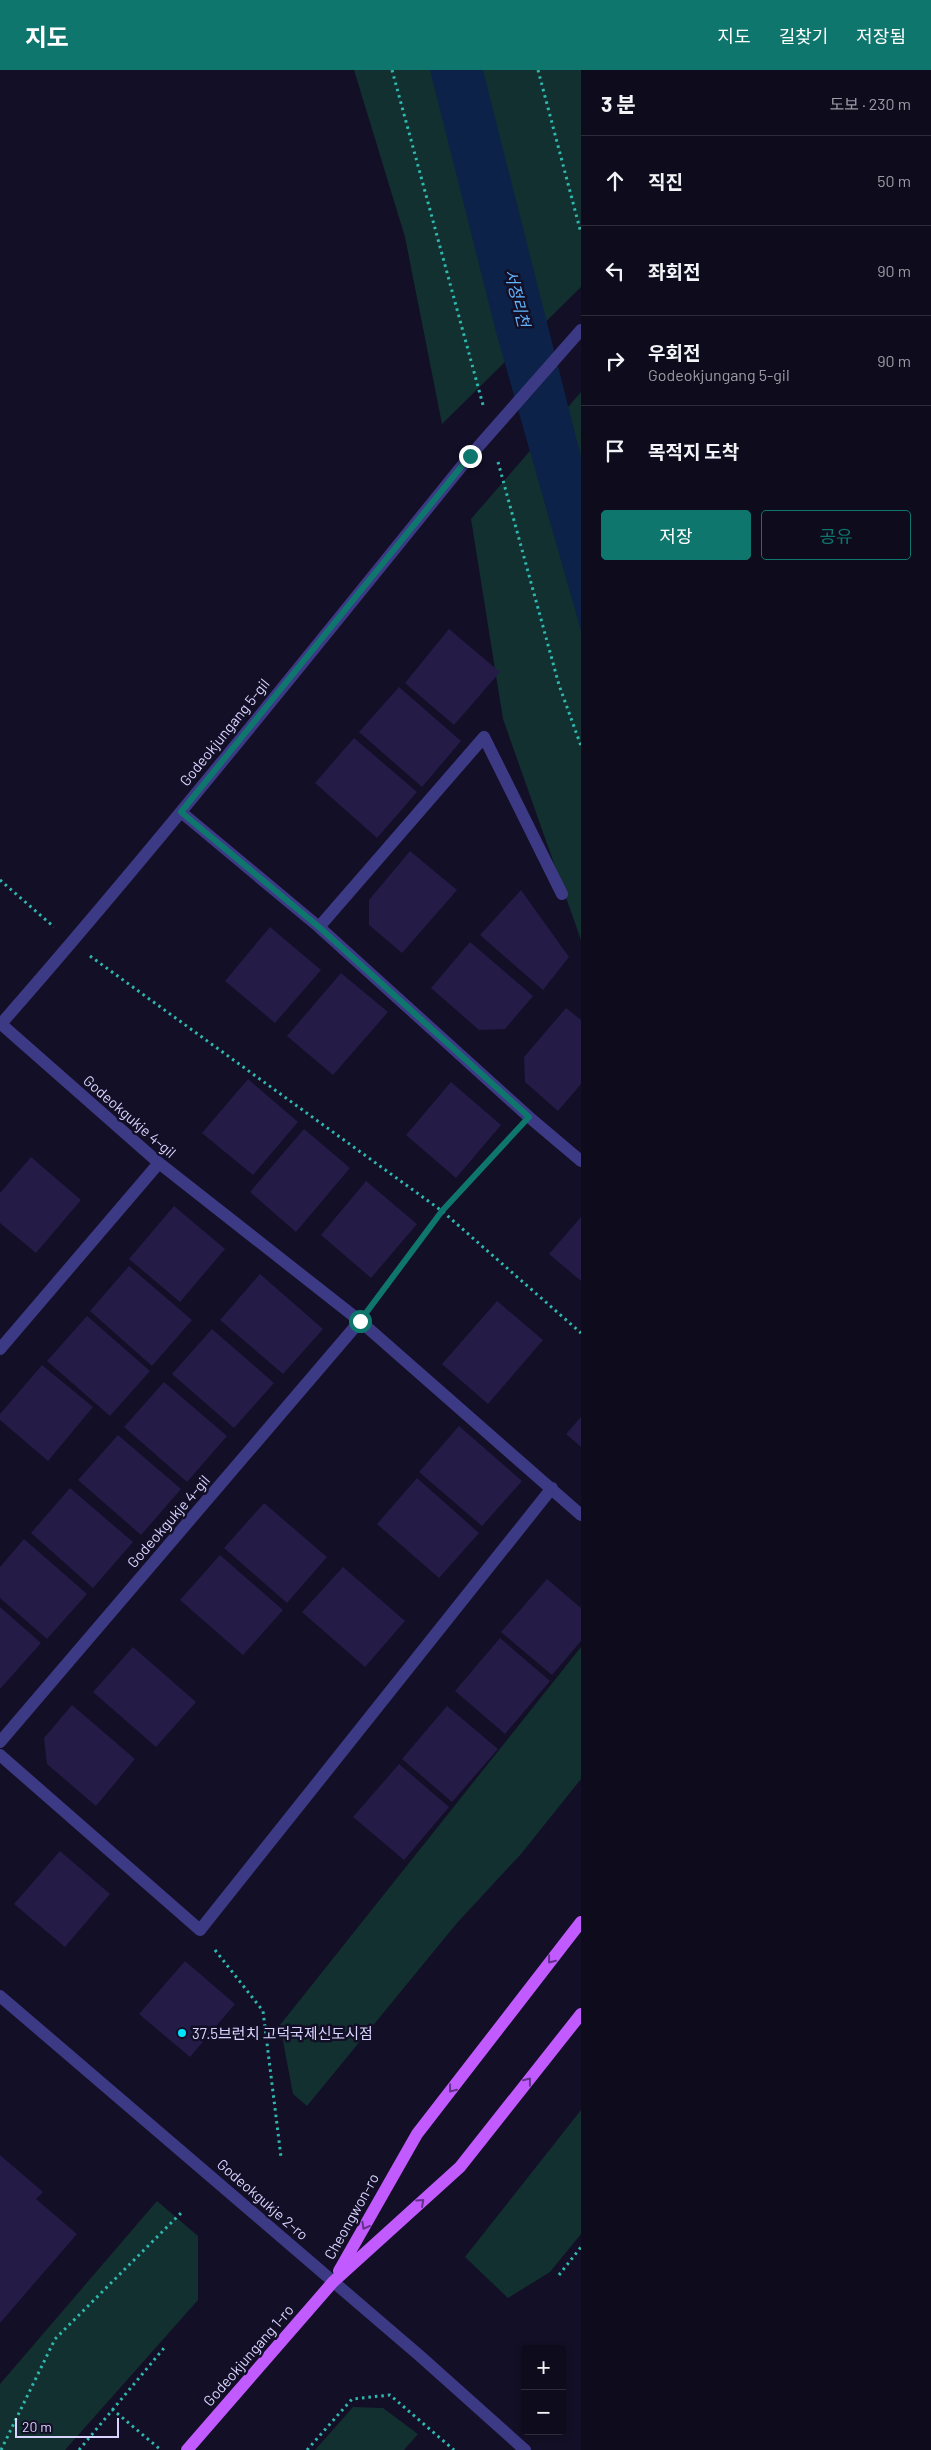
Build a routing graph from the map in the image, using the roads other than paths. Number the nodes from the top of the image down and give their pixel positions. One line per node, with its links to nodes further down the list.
1 (581, 330): 2 (street, Godeokjungang 5-gil, bridge)
2 (181, 812): 4 (street); 5 (street, Godeokjungang 5-gil)
3 (562, 894): 4 (street)
4 (319, 927): 6 (street)
5 (0, 1024): 7 (street, Godeokgukje 4-gil)
6 (581, 1161)
7 (159, 1163): 8 (street, Godeokgukje 4-gil); 9 (street)
8 (360, 1321): 10 (street, Godeokgukje 4-gil); 12 (street, Godeokgukje 4-gil)
9 (0, 1349)
10 (552, 1488): 11 (street, Godeokgukje 4-gil); 13 (street)
11 (581, 1515)
12 (0, 1742)
13 (0, 1755)
14 (581, 1922): 17 (main road, Cheongwon-ro, one-way to 17)
15 (0, 1996): 17 (street, Godeokgukje 2-ro)
16 (581, 2014): 17 (main road, Cheongwon-ro, one-way to 16)
17 (333, 2282): 18 (main road, Godeokjungang 1-ro); 19 (street, Godeokgukje 2-ro)
18 (186, 2450)
19 (525, 2450)

